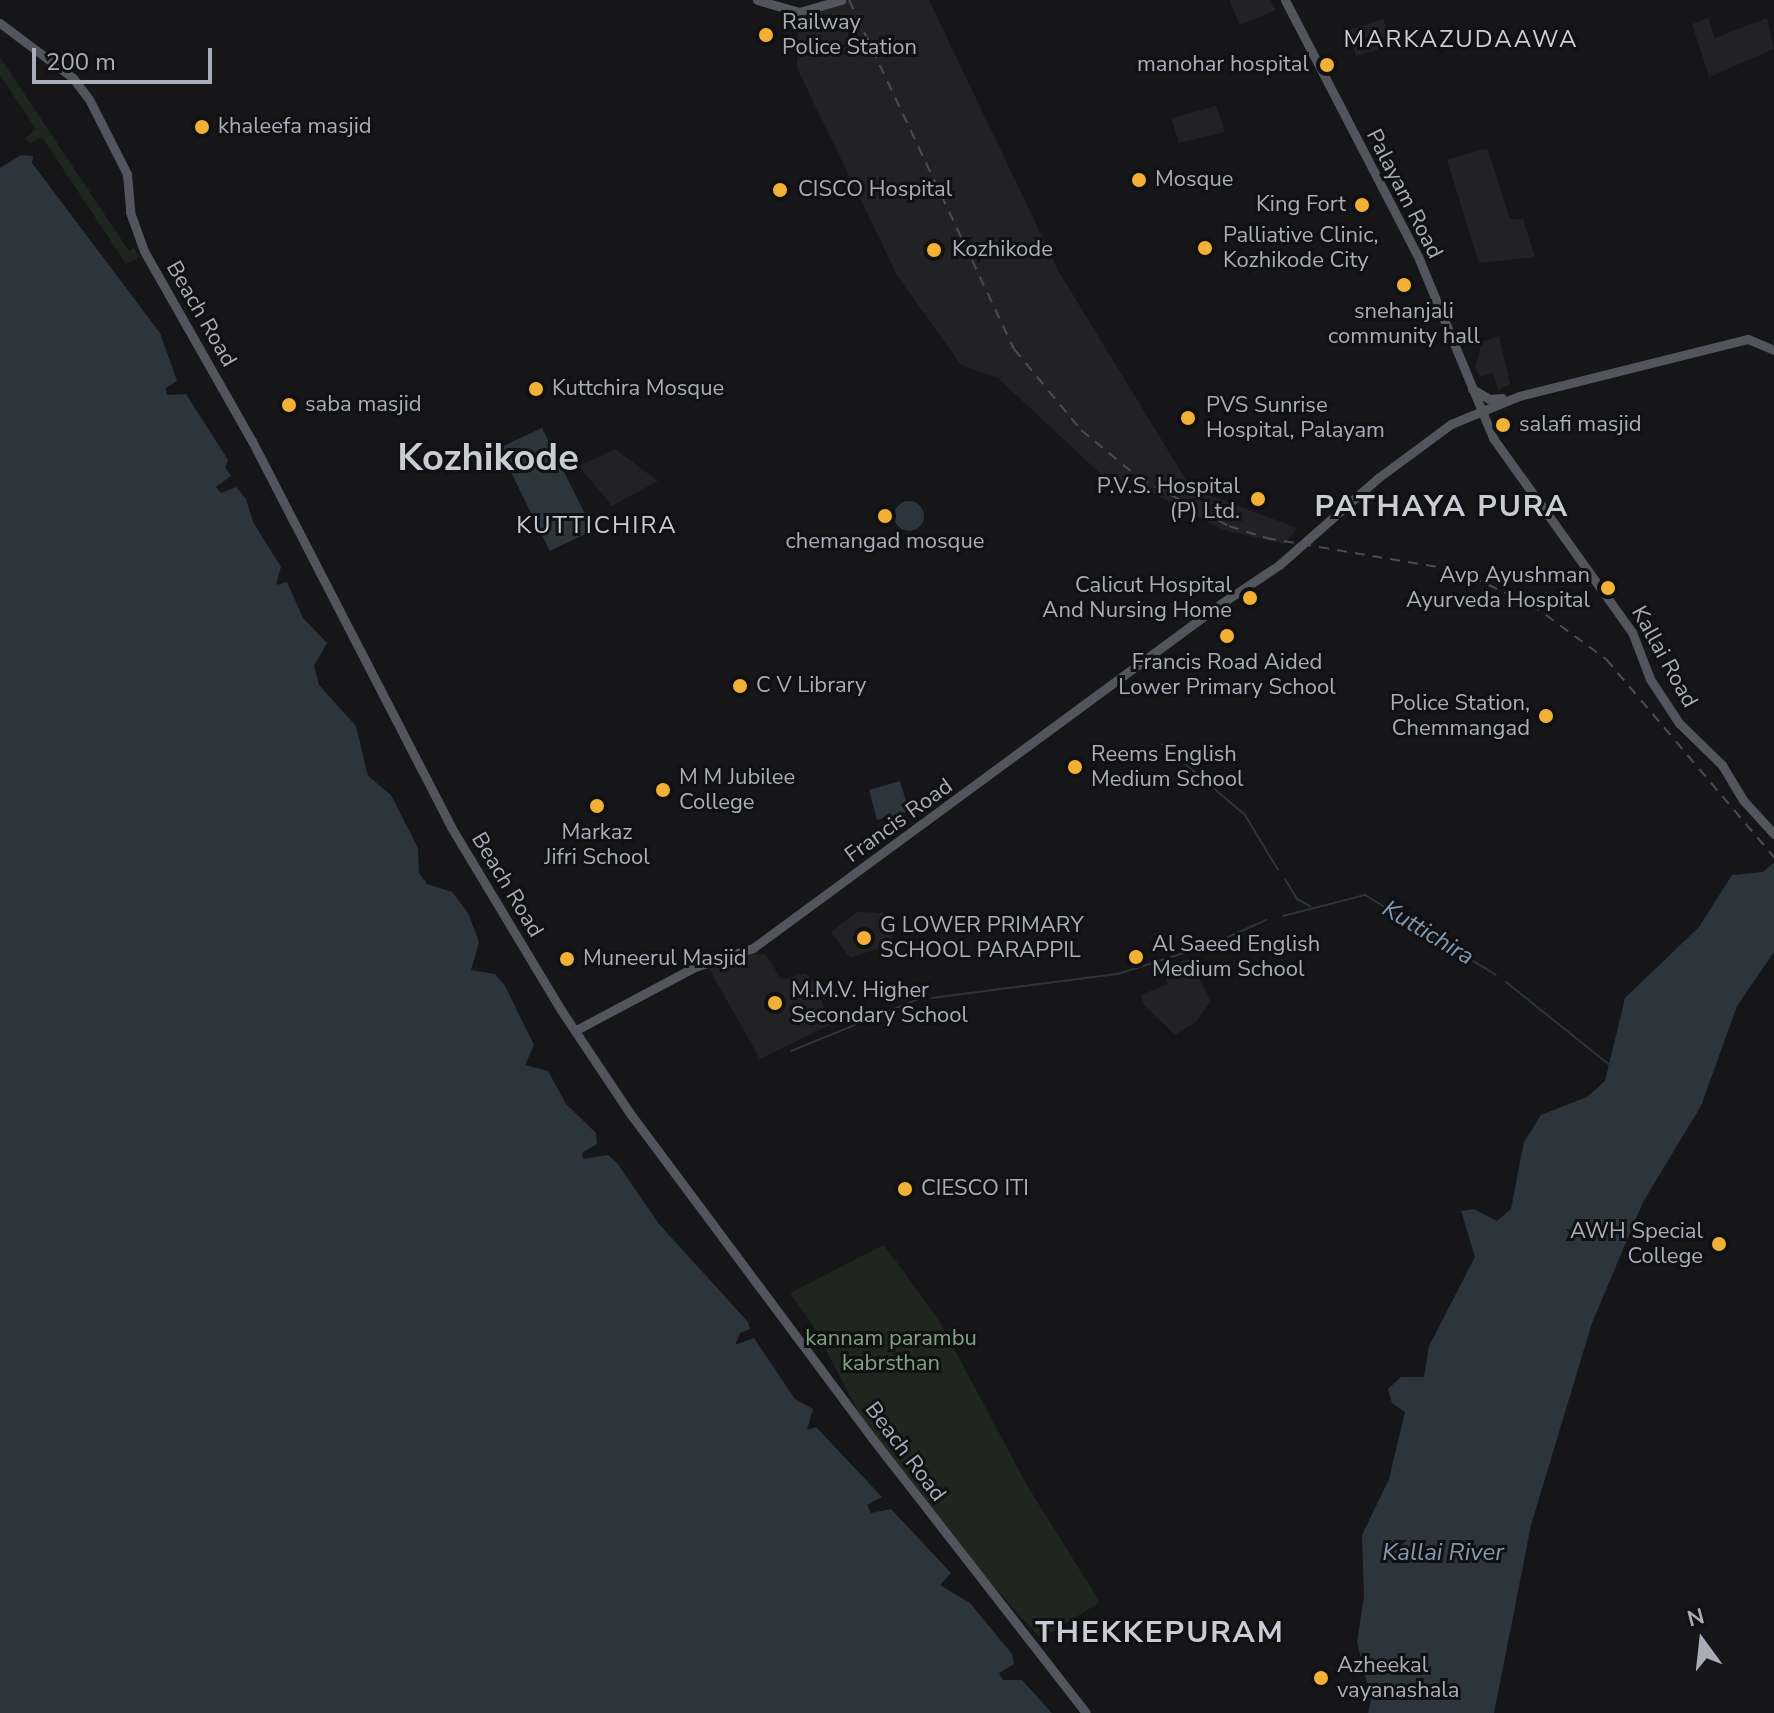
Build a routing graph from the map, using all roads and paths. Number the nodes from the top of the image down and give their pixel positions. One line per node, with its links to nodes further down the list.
1 (757, 0): 2 (main road)
2 (841, 0)
3 (1285, 0): 6 (main road, Palayam Road)
4 (0, 23): 12 (main road, Beach Road)
5 (1774, 350): 7 (main road)
6 (1472, 389): 7 (main road); 8 (main road, Palayam Road)
7 (1514, 398): 8 (main road, Francis Road); 10 (main road)
8 (1480, 409): 9 (main road, Francis Road); 10 (main road, Kallai Road)
9 (1451, 424): 10 (main road); 12 (main road, Francis Road, bridge)
10 (1493, 438): 11 (main road, Kallai Road)
11 (1774, 834)
12 (576, 1030): 13 (main road, Beach Road)
13 (1086, 1713)

